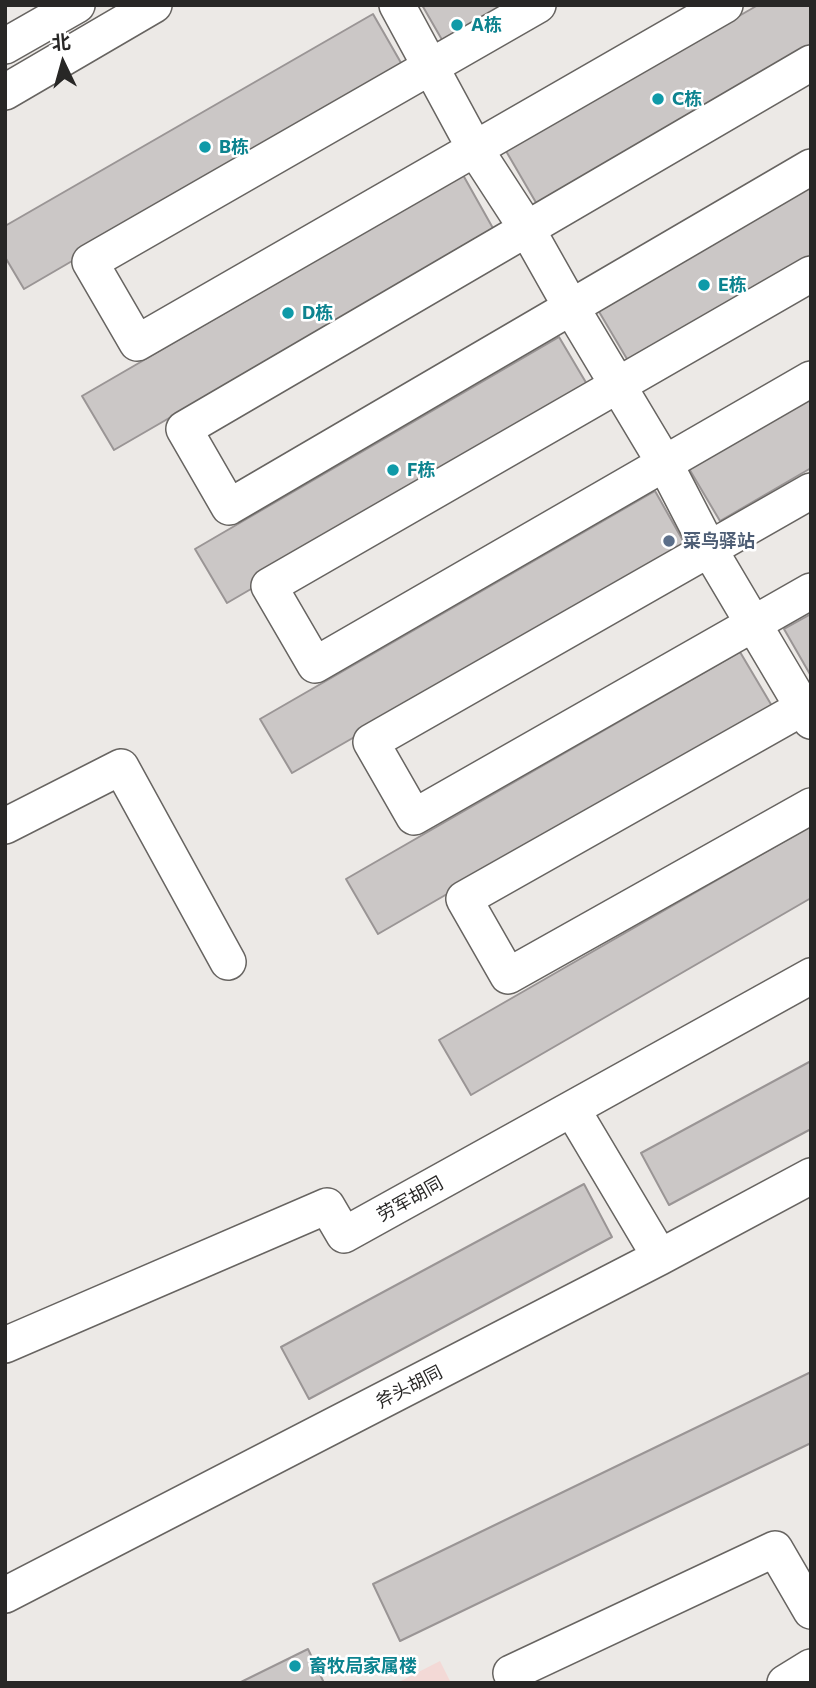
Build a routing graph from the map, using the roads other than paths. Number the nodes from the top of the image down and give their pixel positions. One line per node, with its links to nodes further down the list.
1 (77, 5): 6 (street)
2 (154, 5): 9 (street)
3 (397, 5): 8 (street)
4 (538, 5): 8 (street)
5 (725, 5): 10 (street)
6 (5, 47)
7 (811, 63): 12 (street)
8 (431, 66): 10 (street); 10 (street)
9 (5, 92)
10 (475, 149): 12 (street)
11 (811, 167): 14 (street)
12 (527, 229): 14 (street); 14 (street)
13 (811, 274): 16 (street)
14 (571, 307): 16 (street)
15 (811, 379): 17 (street)
16 (618, 385): 17 (street); 17 (street)
17 (665, 464): 19 (street)
18 (811, 491): 19 (street)
19 (709, 549): 21 (street); 21 (street)
20 (811, 591): 21 (street)
21 (754, 623): 22 (street)
22 (808, 711): 23 (street)
23 (811, 806)
24 (5, 826): 25 (street)
25 (228, 962)
26 (811, 976): 27 (street, 劳军胡同)
27 (572, 1109): 29 (street); 30 (street, 劳军胡同)
28 (811, 1176): 29 (street, 斧头胡同)
29 (660, 1258): 31 (street, 斧头胡同)
30 (5, 1345)
31 (5, 1595)
32 (811, 1611): 34 (street)
33 (811, 1667): 35 (street)
34 (516, 1683)
35 (785, 1683)

